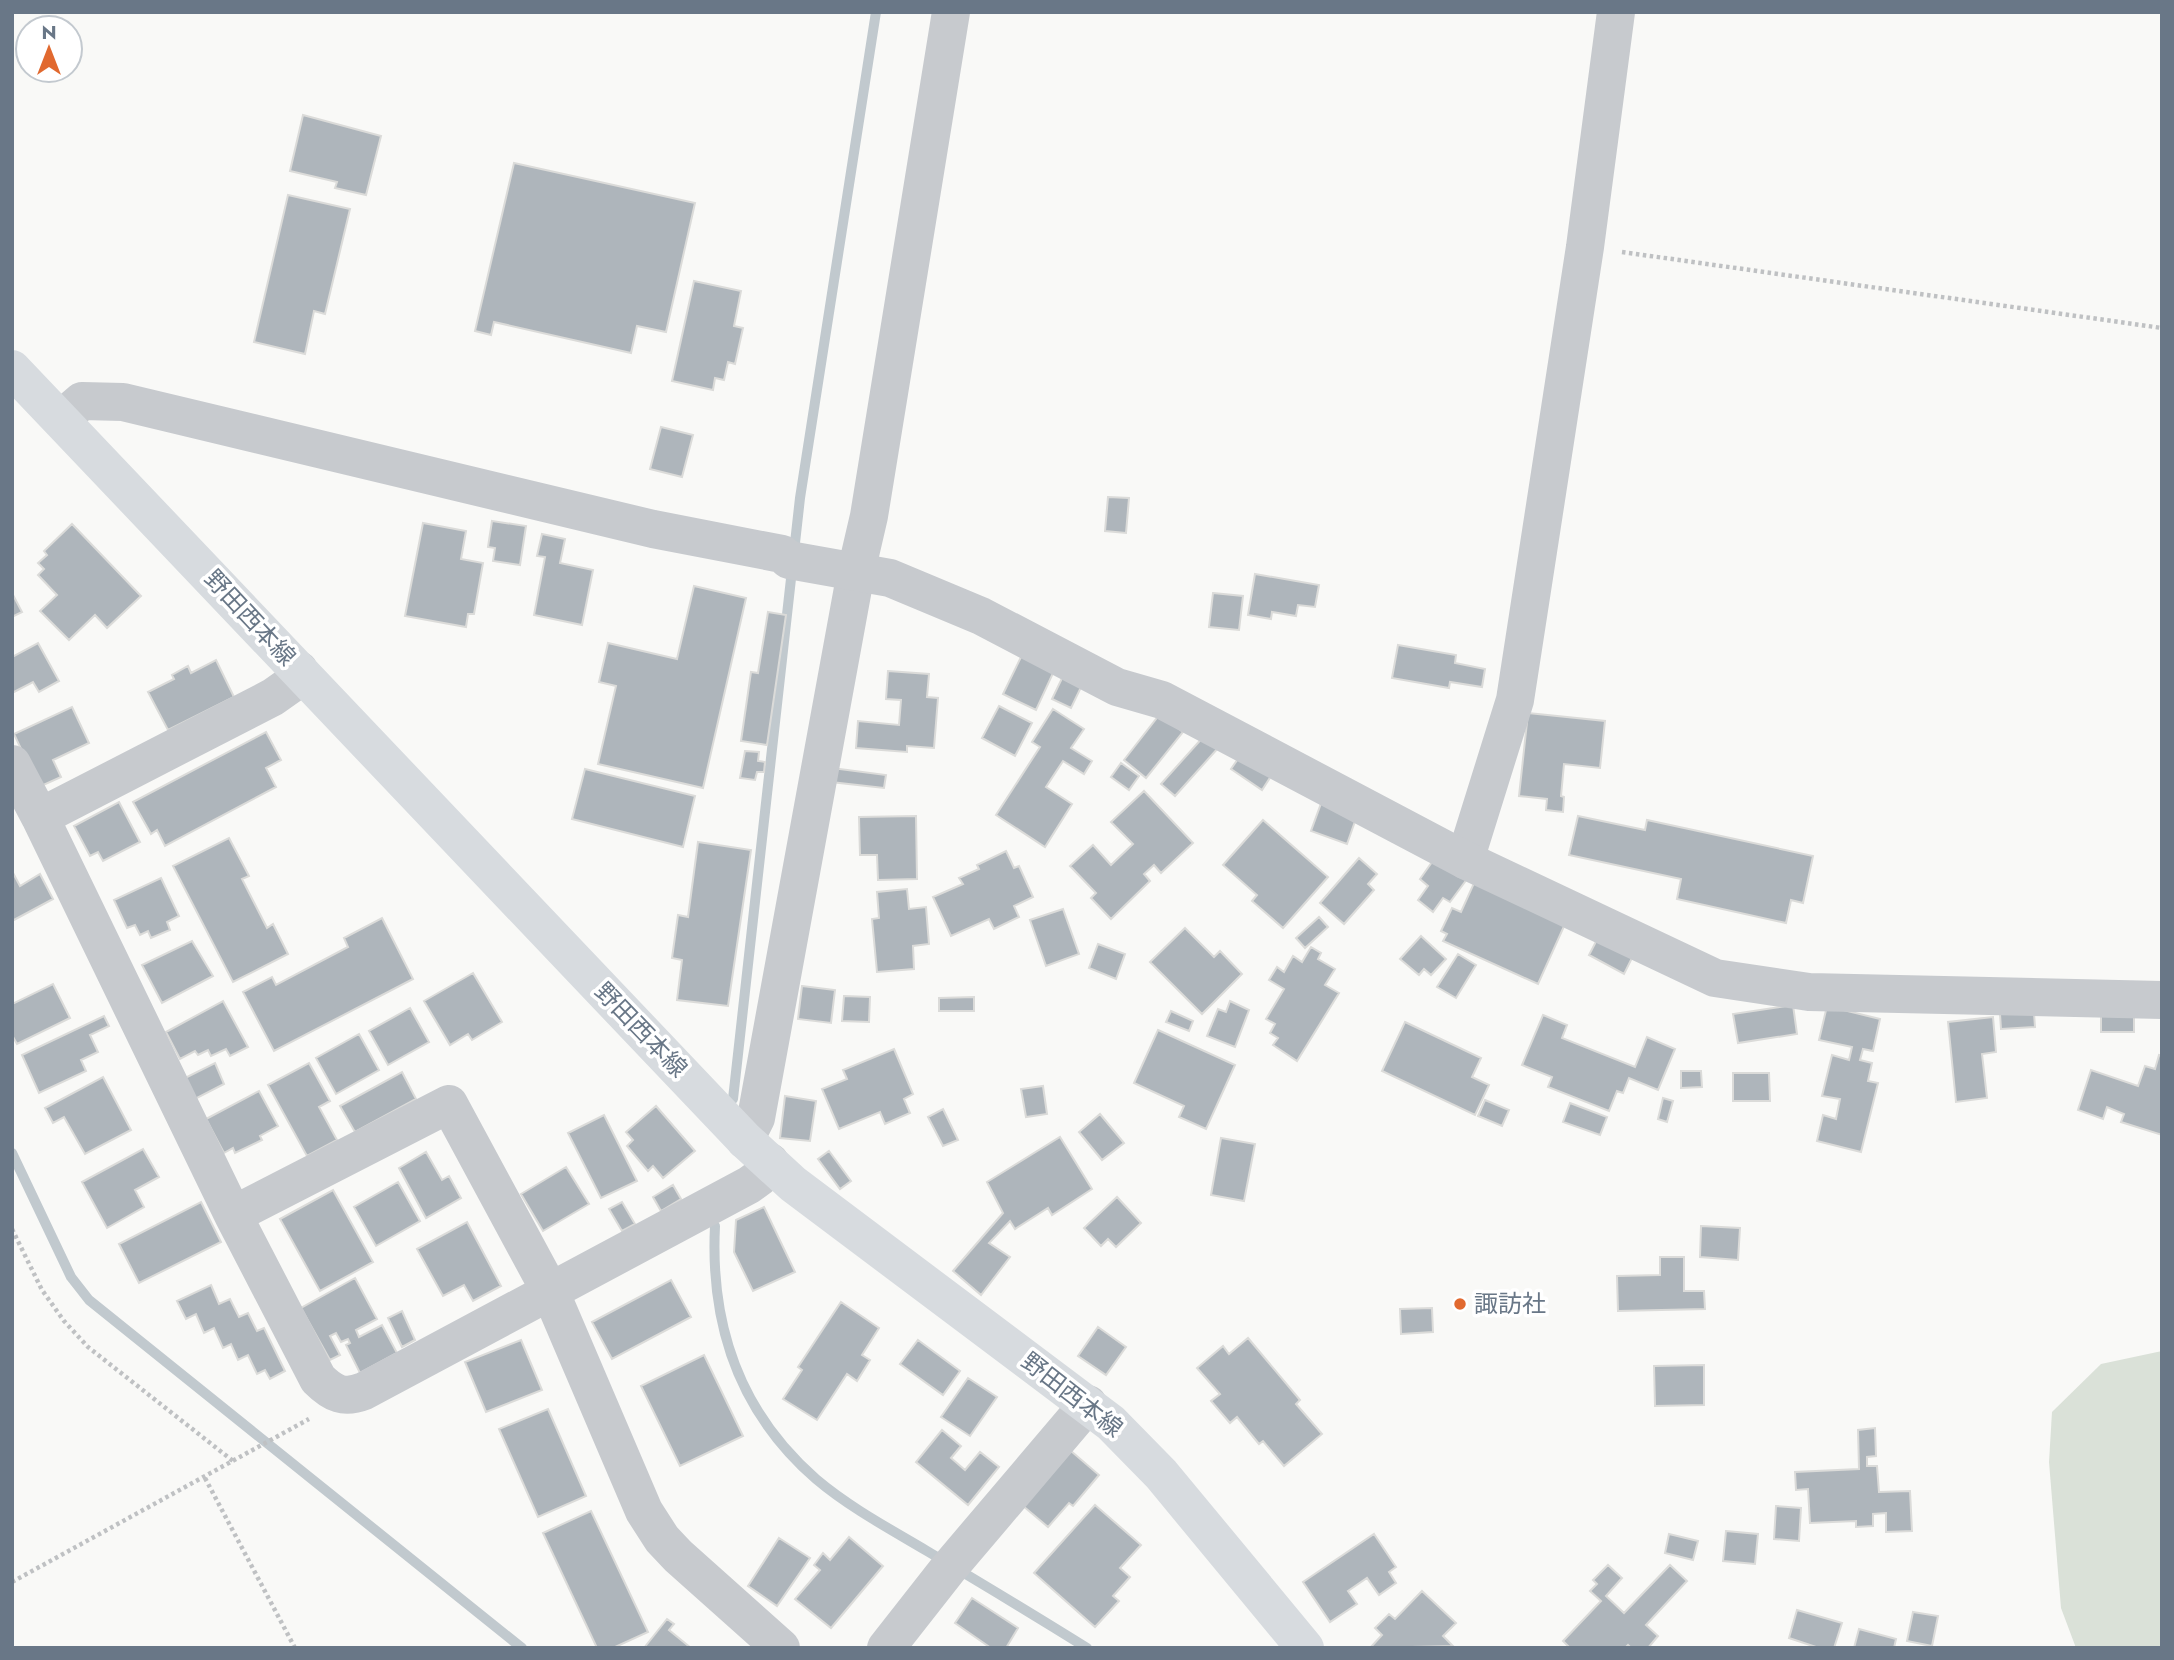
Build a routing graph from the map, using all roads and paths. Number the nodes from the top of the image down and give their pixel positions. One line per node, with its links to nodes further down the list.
1 (951, 12): 7 (street)
2 (1616, 12): 3 (street)
3 (1585, 247): 4 (path); 11 (street)
4 (2162, 328)
5 (12, 369): 6 (main road, 野田西本線)
6 (61, 419): 7 (street); 8 (main road, 野田西本線)
7 (856, 572): 11 (street); 13 (street)
8 (299, 670): 10 (street); 13 (main road, 野田西本線)
9 (12, 764): 10 (street)
10 (40, 817): 14 (street)
11 (1465, 860): 12 (street)
12 (2162, 1000)
13 (757, 1151): 16 (street); 17 (main road, 野田西本線)
14 (233, 1215): 16 (street); 16 (street)
15 (12, 1229): 19 (path)
16 (550, 1292): 23 (street)
17 (1088, 1404): 24 (street); 25 (main road, 野田西本線)
18 (286, 1432): 19 (path)
19 (233, 1461): 20 (path)
20 (205, 1478): 21 (path); 22 (path)
21 (12, 1582)
22 (295, 1648)
23 (781, 1648)
24 (886, 1648)
25 (1305, 1648)

